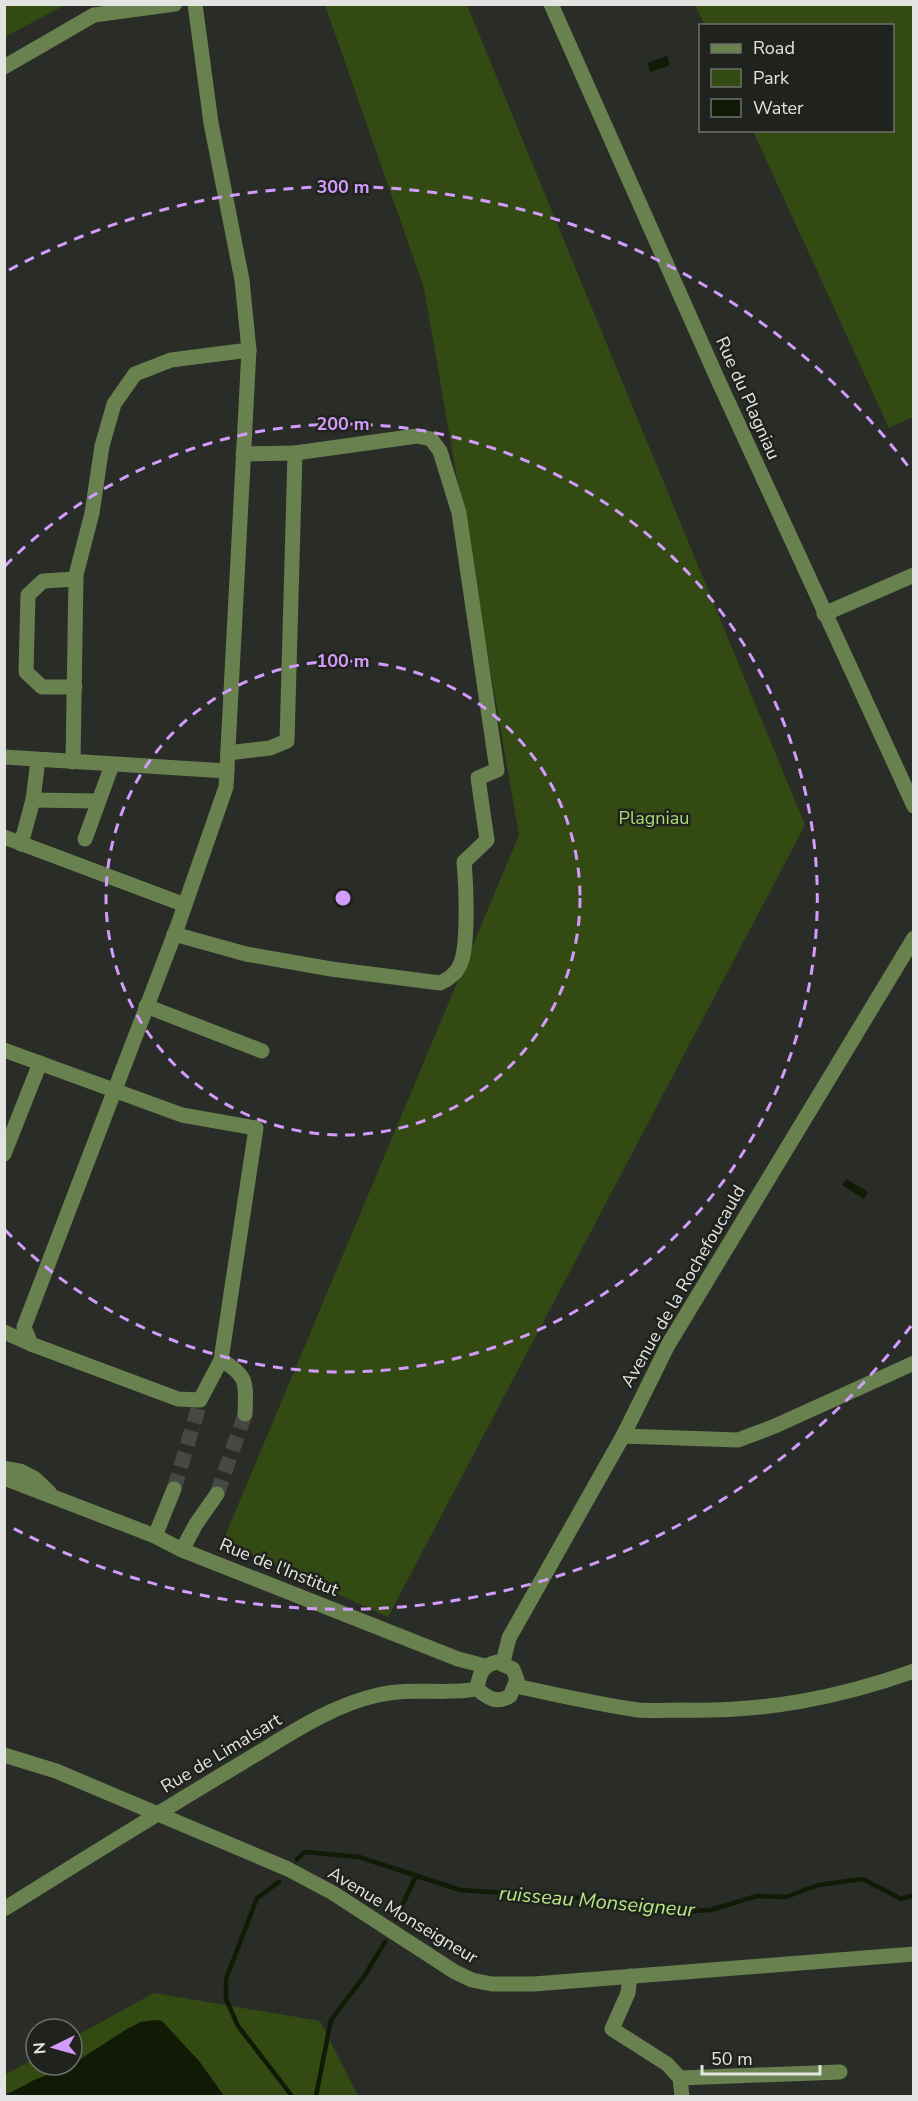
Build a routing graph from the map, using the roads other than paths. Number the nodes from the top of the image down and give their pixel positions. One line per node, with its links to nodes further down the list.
1 (176, 4): 4 (street)
2 (195, 4): 5 (street)
3 (550, 4): 10 (street, Rue du Plagniau)
4 (4, 67)
5 (249, 350): 7 (street); 9 (street)
6 (295, 453): 7 (street); 12 (street); 25 (street)
7 (243, 454): 12 (street)
8 (914, 574): 10 (street)
9 (76, 579): 11 (street); 11 (street)
10 (824, 615): 20 (street, Rue du Plagniau)
11 (75, 687): 15 (street)
12 (228, 753): 17 (street)
13 (4, 758): 14 (street)
14 (38, 760): 15 (street); 18 (street)
15 (73, 762): 16 (street)
16 (112, 765): 17 (street); 19 (street)
17 (227, 771): 24 (street)
18 (33, 800): 19 (street); 23 (street)
19 (98, 801): 22 (street)
20 (914, 806)
21 (4, 837): 23 (street)
22 (85, 839)
23 (21, 844): 24 (street)
24 (185, 905): 25 (street)
25 (174, 934): 27 (street)
26 (914, 938): 38 (street, Avenue de la Rochefoucauld)
27 (146, 1006): 29 (street); 31 (street)
28 (4, 1050): 30 (street)
29 (262, 1051)
30 (40, 1063): 31 (street); 32 (street)
31 (113, 1090): 34 (street); 35 (street)
32 (4, 1155)
33 (4, 1332): 34 (street)
34 (32, 1344): 35 (street)
35 (221, 1360): 37 (street)
36 (914, 1363): 38 (street)
37 (245, 1414)
38 (623, 1436): 46 (street, Avenue de la Rochefoucauld)
39 (4, 1468): 43 (street, Rue de l'Institut)
40 (4, 1478): 43 (street, Rue de l'Institut)
41 (174, 1489): 44 (street)
42 (217, 1494): 45 (street)
43 (60, 1501): 44 (street, Rue de l'Institut)
44 (155, 1536): 45 (street, Rue de l'Institut)
45 (182, 1550): 47 (street, Rue de l'Institut)
46 (503, 1662): 47 (street); 49 (street)
47 (485, 1666): 50 (street)
48 (914, 1671): 49 (street)
49 (516, 1686): 50 (street)
50 (477, 1689): 52 (street, Rue de Limalsart)
51 (4, 1755): 52 (street, Avenue Monseigneur)
52 (157, 1814): 53 (street, Rue de Limalsart); 55 (street, Avenue Monseigneur)
53 (4, 1909)
54 (914, 1954): 55 (street, Avenue Monseigneur)
55 (630, 1976): 57 (street)
56 (840, 2072): 57 (street)
57 (680, 2078): 58 (street)
58 (682, 2097)

